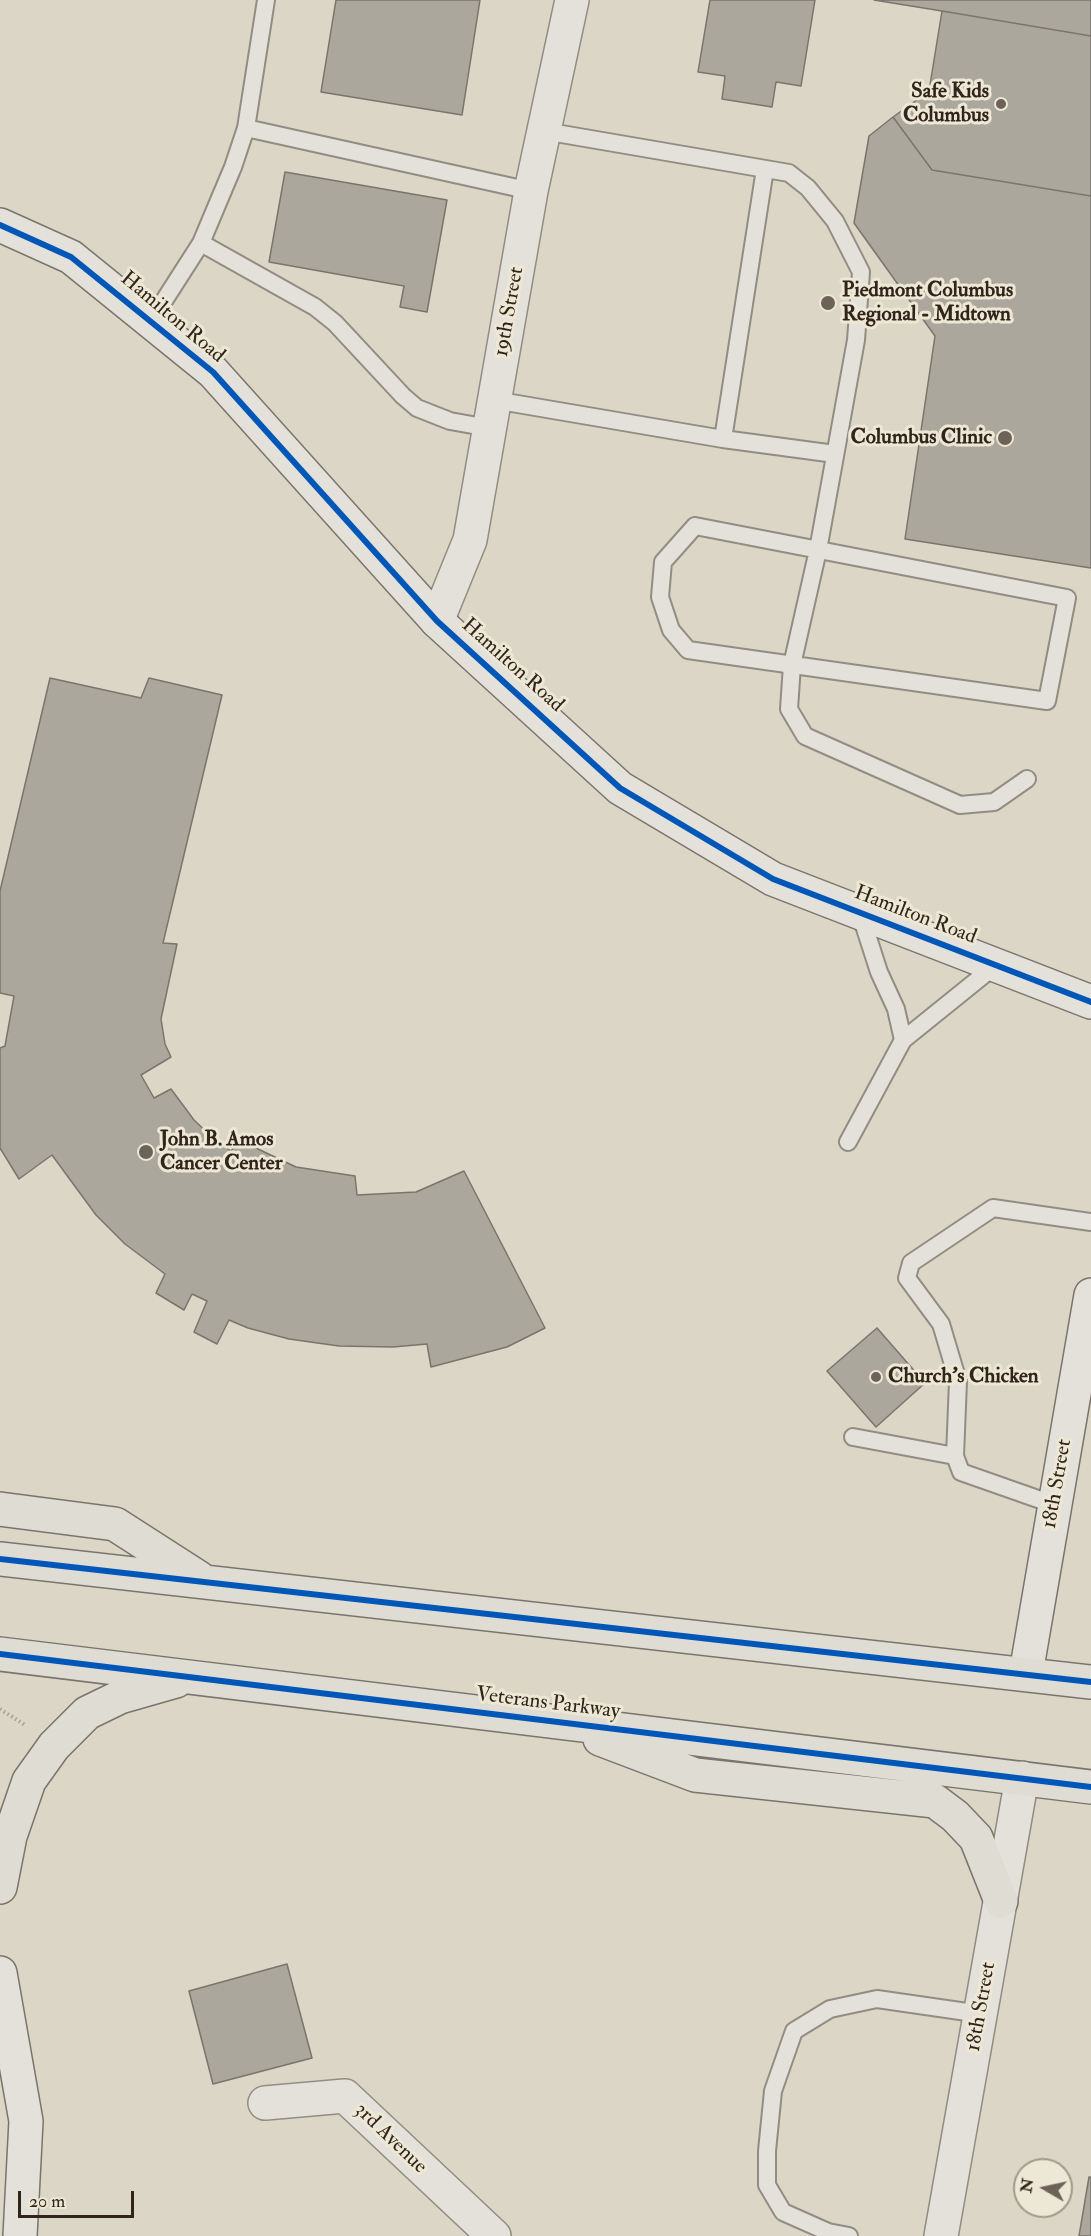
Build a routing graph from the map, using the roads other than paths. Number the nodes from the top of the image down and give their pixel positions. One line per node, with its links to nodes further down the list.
1 (266, 0): 3 (lane)
2 (572, 0): 4 (street, 19th Street)
3 (246, 128): 6 (lane); 8 (lane)
4 (544, 132): 5 (lane); 6 (street, 19th Street)
5 (765, 169): 11 (lane); 12 (lane)
6 (531, 191): 10 (street, 19th Street)
7 (0, 225): 9 (street, Hamilton Road)
8 (201, 243): 9 (lane); 10 (lane)
9 (151, 321): 14 (street, Hamilton Road)
10 (491, 414): 11 (lane); 14 (street, 19th Street)
11 (723, 439): 12 (lane)
12 (835, 454): 13 (lane)
13 (818, 550): 15 (lane); 15 (lane); 15 (lane)
14 (437, 621): 17 (street, Hamilton Road)
15 (792, 665): 16 (lane)
16 (1027, 779)
17 (860, 912): 18 (street, Hamilton Road); 20 (lane)
18 (996, 964): 19 (street, Hamilton Road); 20 (lane)
19 (1091, 1002)
20 (903, 1040): 21 (lane)
21 (848, 1142)
22 (1091, 1222): 25 (lane)
23 (1091, 1295): 26 (street, 18th Street)
24 (853, 1437): 25 (lane)
25 (955, 1456): 26 (lane)
26 (1055, 1505): 31 (street, 18th Street)
27 (0, 1509): 29 (main road)
28 (0, 1559): 29 (main road)
29 (206, 1582): 31 (main road)
30 (0, 1654): 32 (main road, Veterans Parkway)
31 (1026, 1673): 33 (main road)
32 (191, 1677): 34 (main road, Veterans Parkway); 37 (main road)
33 (1091, 1682)
34 (553, 1721): 35 (main road, Veterans Parkway); 38 (main road)
35 (1022, 1778): 36 (main road, Veterans Parkway); 38 (street, 18th Street)
36 (1091, 1787)
37 (0, 1887)
38 (1001, 1901): 40 (street, 18th Street)
39 (0, 1972): 42 (street)
40 (981, 2014): 44 (lane); 45 (street, 18th Street)
41 (265, 2103): 43 (street, 3rd Avenue)
42 (20, 2236)
43 (494, 2236)
44 (849, 2236)
45 (941, 2236)

